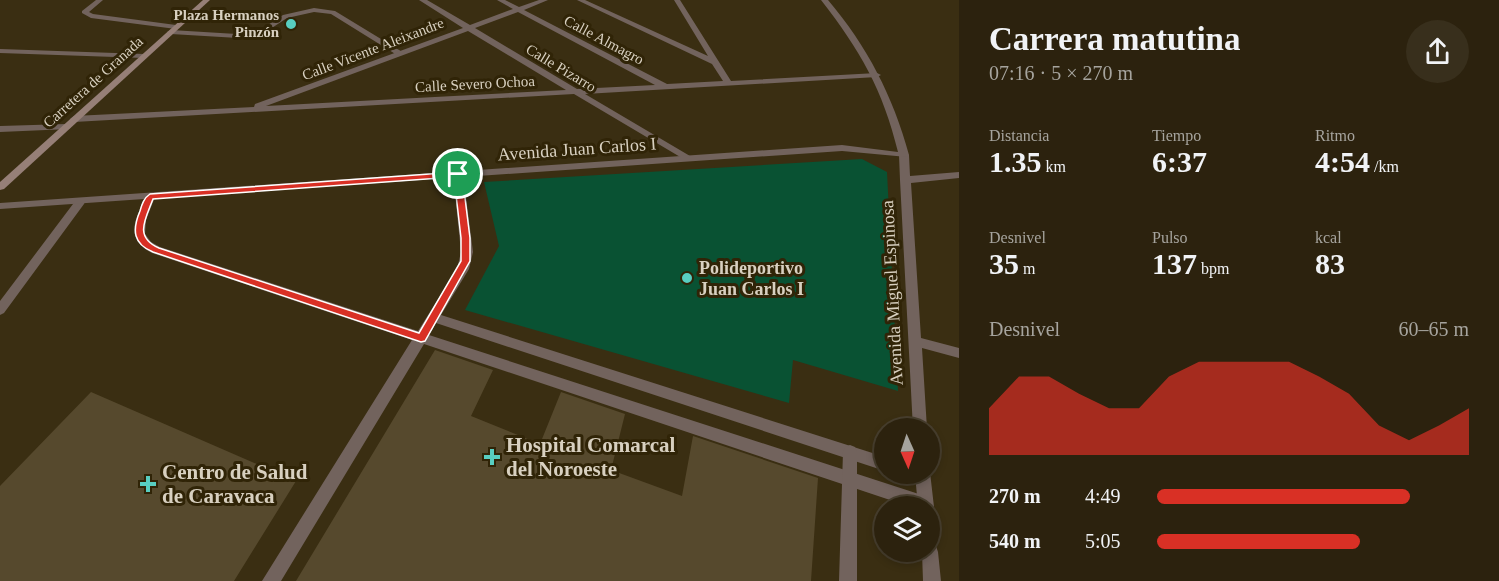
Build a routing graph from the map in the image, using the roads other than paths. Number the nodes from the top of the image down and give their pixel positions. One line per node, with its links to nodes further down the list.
1 (100, 0): 11 (street)
2 (207, 0): 11 (main road, Carretera de Granada)
3 (422, 0): 10 (street, Calle Pizarro)
4 (500, 0): 9 (street, Calle Almagro)
5 (544, 0): 9 (street, Calle Vicente Aleixandre)
6 (580, 0): 15 (street)
7 (677, 0): 15 (street)
8 (824, 0): 16 (street, Avenida Miguel Espinosa)
9 (518, 10): 10 (street, Calle Vicente Aleixandre); 18 (street, Calle Almagro)
10 (468, 28): 13 (street, Calle Vicente Aleixandre); 19 (street, Calle Pizarro)
11 (173, 30): 13 (street); 14 (main road, Carretera de Granada)
12 (0, 51): 14 (street)
13 (400, 53): 20 (street, Calle Vicente Aleixandre)
14 (144, 56): 21 (main road, Carretera de Granada)
15 (714, 62): 17 (street)
16 (877, 75): 17 (street, Calle Severo Ochoa); 24 (street, Avenida Miguel Espinosa)
17 (728, 83): 18 (street, Calle Severo Ochoa)
18 (664, 86): 19 (street, Calle Severo Ochoa)
19 (574, 91): 20 (street, Calle Severo Ochoa); 25 (street, Calle Pizarro)
20 (246, 111): 21 (street, Calle Severo Ochoa)
21 (74, 119): 22 (main road, Carretera de Granada)
22 (66, 127): 23 (street); 29 (main road, Carretera de Granada)
23 (0, 129)
24 (904, 155): 25 (street, Avenida Juan Carlos I); 28 (street, Avenida Miguel Espinosa)
25 (687, 158): 26 (street, Avenida Juan Carlos I)
26 (458, 174): 30 (street, Avenida Juan Carlos I); 34 (street)
27 (959, 175): 28 (street)
28 (905, 180): 36 (street, Avenida Miguel Espinosa)
29 (0, 187)
30 (150, 197): 31 (street, Avenida Juan Carlos I); 35 (street)
31 (80, 202): 32 (street, Avenida Juan Carlos I); 33 (street)
32 (0, 206)
33 (0, 310)
34 (434, 318): 35 (street); 39 (street)
35 (421, 338): 41 (street); 44 (street)
36 (914, 341): 37 (street); 38 (street, Avenida Miguel Espinosa)
37 (959, 354)
38 (919, 418)
39 (850, 453): 40 (street); 41 (street)
40 (874, 461)
41 (850, 480): 42 (street); 45 (street)
42 (896, 496)
43 (931, 562): 46 (street)
44 (271, 581)
45 (848, 581)
46 (932, 581)

